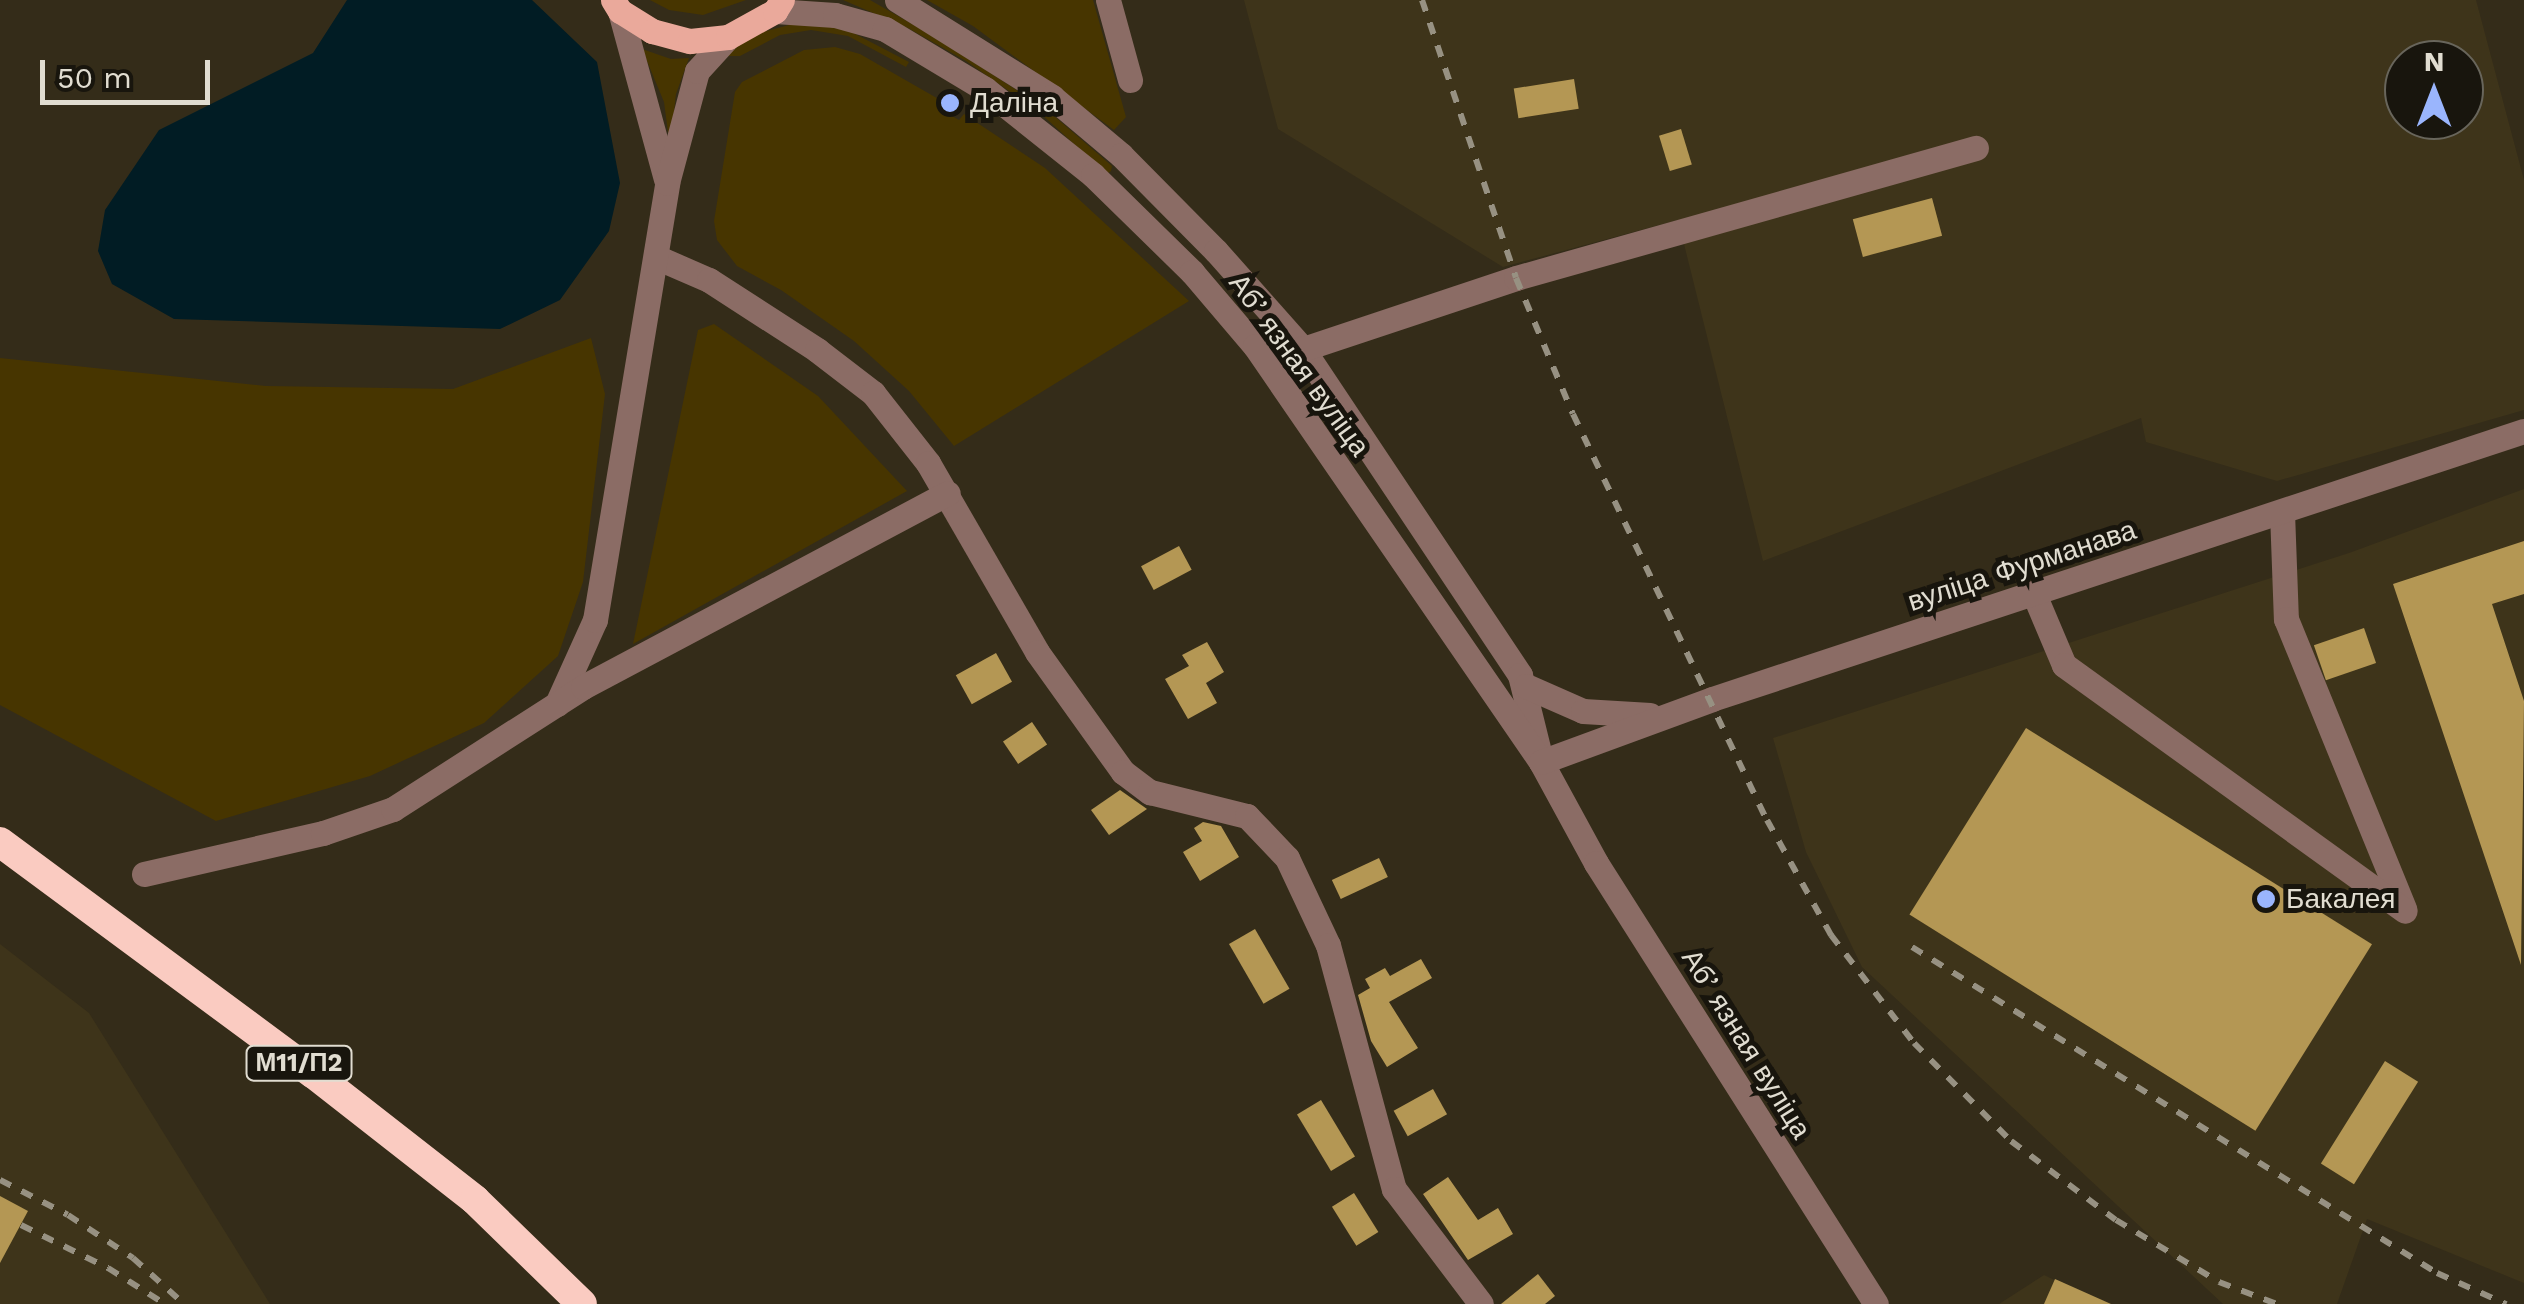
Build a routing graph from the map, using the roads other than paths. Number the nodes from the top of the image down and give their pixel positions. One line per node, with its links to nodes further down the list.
1 (897, 0): 10 (street, Абʼязная вуліца)
2 (1108, 0): 6 (street)
3 (617, 5): 5 (main road, Абʼязная вуліца); 8 (street)
4 (778, 6): 5 (main road, Абʼязная вуліца); 11 (street, Абʼязная вуліца)
5 (728, 37): 8 (street)
6 (1130, 80)
7 (1976, 148): 10 (street)
8 (667, 183): 9 (street)
9 (656, 258): 13 (street); 17 (street)
10 (1302, 348): 11 (street); 16 (street, Абʼязная вуліца)
11 (1268, 364): 19 (street, Абʼязная вуліца)
12 (2524, 431): 14 (street, вуліца Фурманава)
13 (948, 493): 17 (street); 23 (street)
14 (2282, 512): 15 (street, вуліца Фурманава); 15 (street)
15 (2034, 594): 18 (street, вуліца Фурманава)
16 (1526, 686): 18 (street); 19 (street, Абʼязная вуліца)
17 (554, 708): 21 (street)
18 (1665, 716): 19 (street, вуліца Фурманава)
19 (1541, 762): 24 (street, Абʼязная вуліца)
20 (0, 842): 22 (highway, М11/П2)
21 (144, 874)
22 (582, 1304)
23 (1480, 1304)
24 (1876, 1304)

